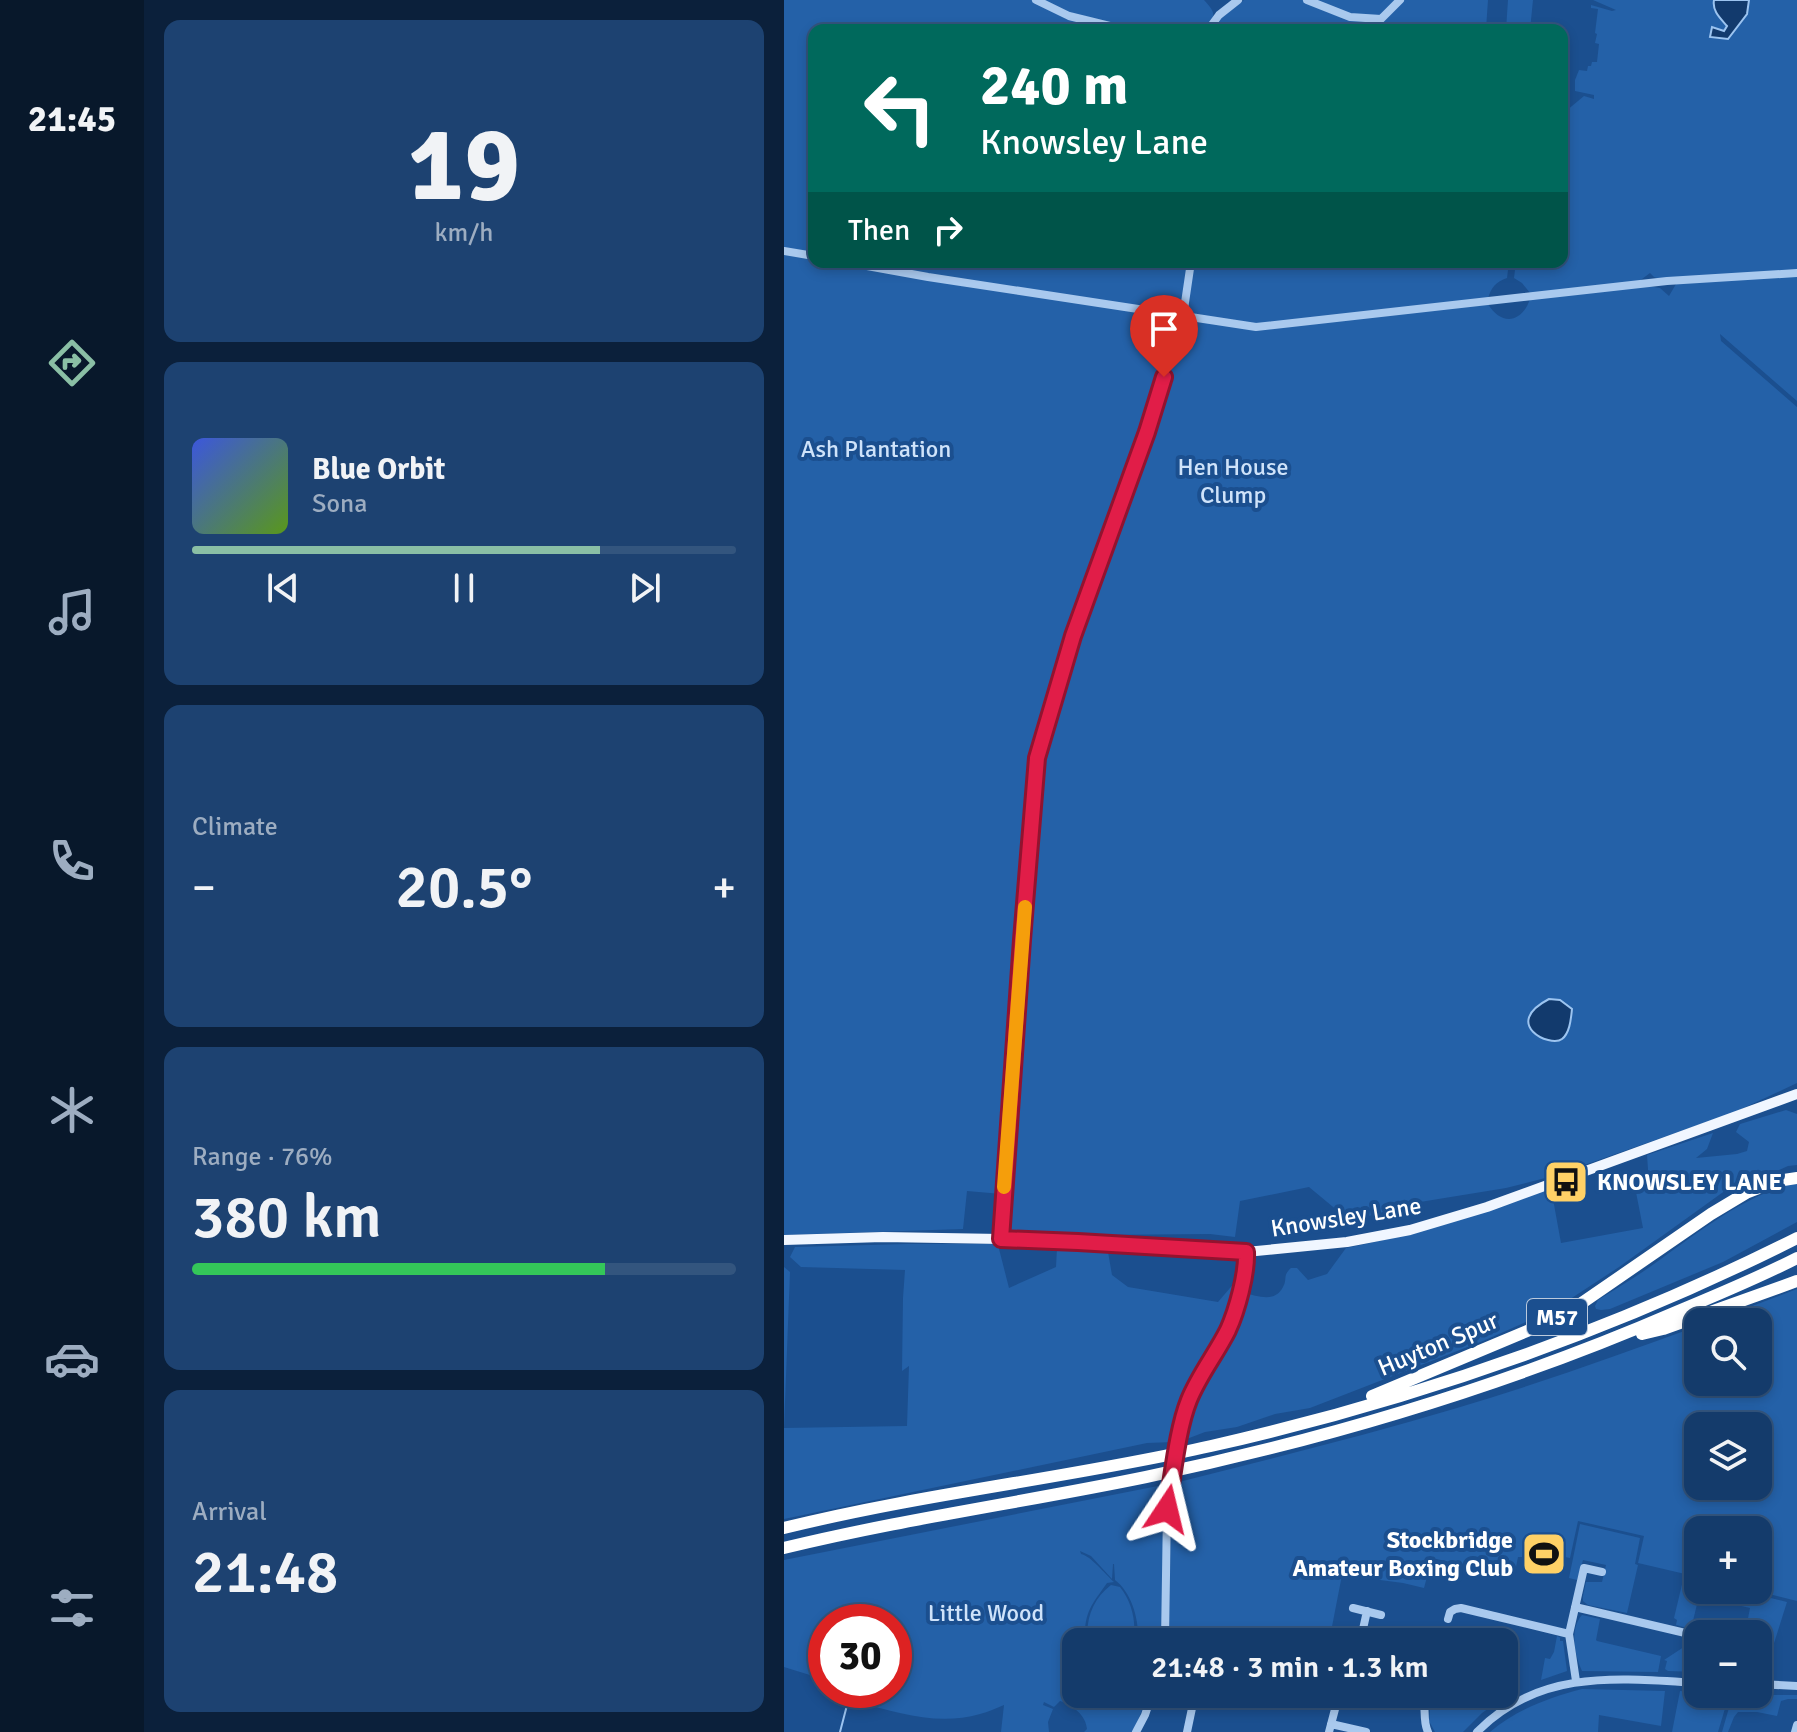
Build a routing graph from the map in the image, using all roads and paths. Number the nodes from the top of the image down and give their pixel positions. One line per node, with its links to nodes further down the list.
1 (1036, 0): 6 (street)
2 (1238, 0): 7 (street)
3 (1307, 0): 5 (street)
4 (1400, 0): 5 (street)
5 (1381, 19): 8 (street)
6 (1102, 24)
7 (1212, 24)
8 (1376, 24)
9 (784, 251): 10 (street)
10 (808, 255)
11 (878, 268): 14 (street)
12 (1190, 268): 14 (street)
13 (1797, 273): 14 (street)
14 (1182, 316): 18 (street)
15 (1797, 1094): 20 (main road, Knowsley Lane)
16 (1797, 1178): 24 (highway, Huyton Spur / M57)
17 (1797, 1238): 24 (highway, M57)
18 (1001, 1239): 19 (main road, Knowsley Lane); 20 (main road, Knowsley Lane)
19 (784, 1240)
20 (1246, 1252): 33 (street, bridge)
21 (1797, 1258): 23 (highway, M57)
22 (1797, 1281): 23 (highway, M57)
23 (1604, 1343): 26 (highway, M57)
24 (1298, 1424): 25 (highway, M57)
25 (784, 1528)
26 (784, 1548)
27 (1602, 1572): 28 (street)
28 (1575, 1607): 35 (street); 36 (street)
29 (1353, 1608): 30 (street)
30 (1367, 1611): 31 (street); 34 (street)
31 (1381, 1615)
32 (1448, 1619): 36 (street)
33 (1165, 1628)
34 (1363, 1628)
35 (1684, 1633)
36 (1569, 1634): 37 (street)
37 (1576, 1681): 38 (street); 51 (street)
38 (1684, 1683)
39 (1772, 1685): 40 (street)
40 (1797, 1686)
41 (1147, 1708): 47 (street)
42 (1192, 1708): 48 (street)
43 (1335, 1708): 46 (street)
44 (1425, 1708): 50 (street)
45 (1797, 1725): 52 (street)
46 (1330, 1728): 49 (street)
47 (1136, 1732)
48 (1187, 1732)
49 (1366, 1732)
50 (1428, 1732)
51 (1477, 1732)
52 (1795, 1732)

